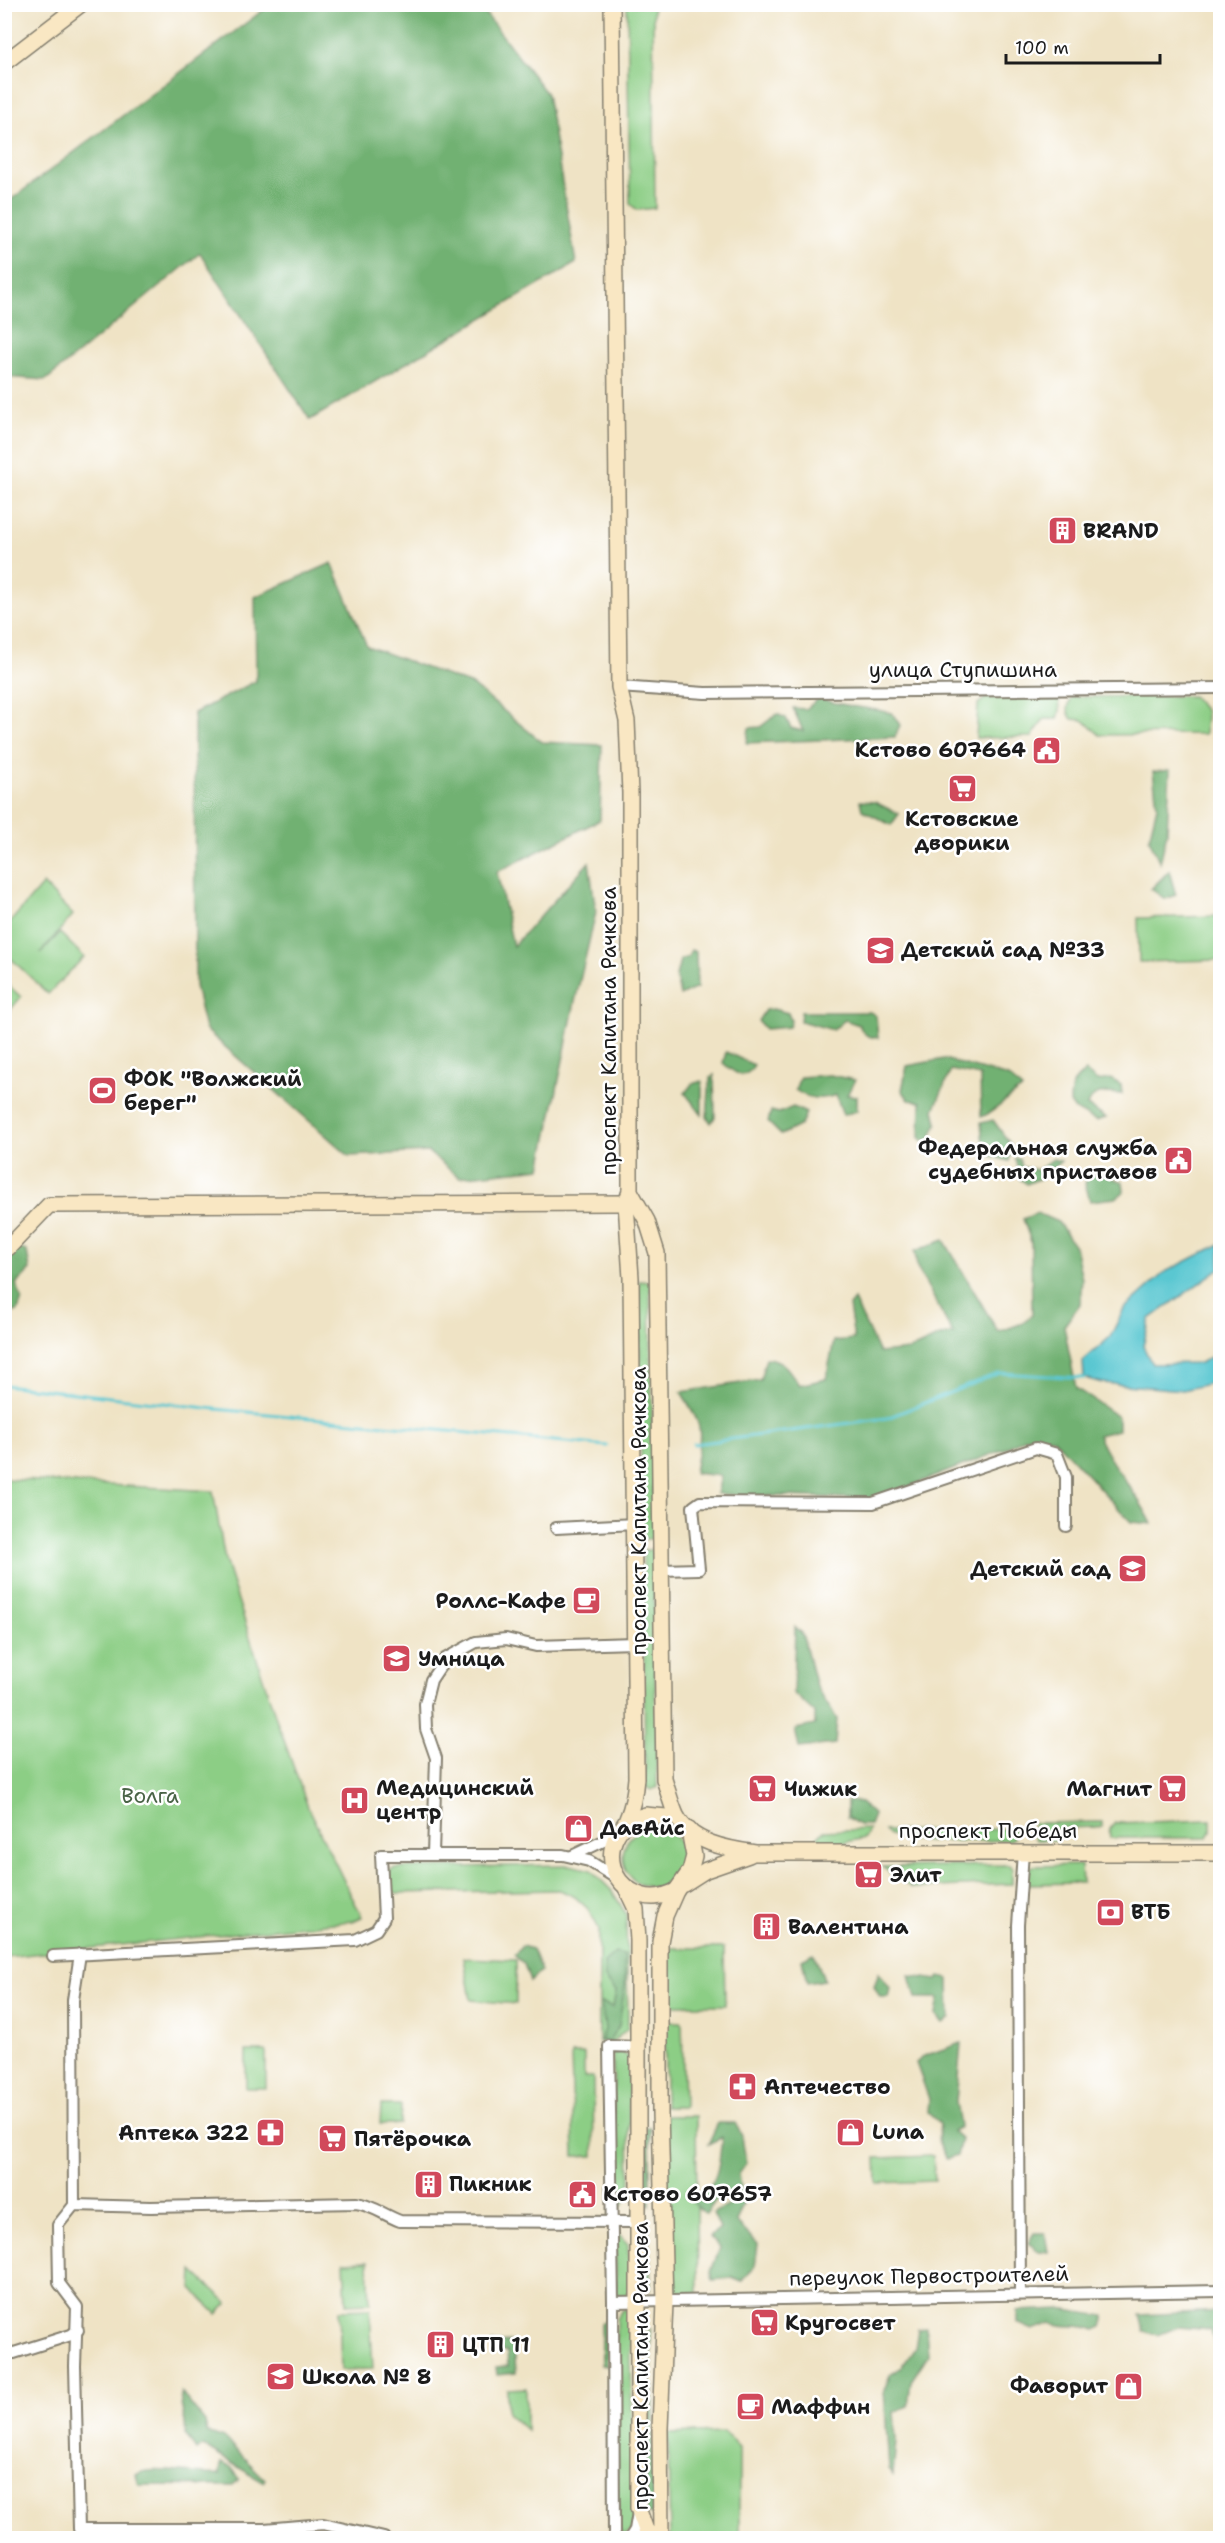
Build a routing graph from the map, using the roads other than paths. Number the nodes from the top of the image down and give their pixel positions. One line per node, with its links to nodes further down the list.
1 (81, 4): 3 (street)
2 (612, 4): 4 (street, проспект Капитана Рачкова)
3 (4, 63)
4 (619, 687): 5 (street, улица Ступишина); 6 (street, проспект Капитана Рачкова)
5 (1221, 688)
6 (628, 1197): 7 (street); 8 (street, проспект Капитана Рачкова); 9 (street)
7 (4, 1248)
8 (657, 1253): 9 (street); 13 (street, проспект Капитана Рачкова)
9 (629, 1256): 10 (street)
10 (635, 1524): 12 (street); 14 (street)
11 (1066, 1526): 13 (street)
12 (556, 1528)
13 (662, 1570): 15 (street, проспект Капитана Рачкова)
14 (635, 1643): 16 (street); 22 (street)
15 (677, 1818): 16 (street); 17 (street)
16 (627, 1821): 18 (street)
17 (689, 1830): 20 (street); 25 (street)
18 (616, 1835): 23 (street); 24 (street)
19 (1023, 1852): 20 (street, проспект Победы); 21 (street, проспект Победы); 35 (street)
20 (755, 1853): 25 (street)
21 (1221, 1853)
22 (433, 1854): 23 (street); 28 (street)
23 (572, 1856): 24 (street)
24 (621, 1883): 25 (street); 26 (street)
25 (679, 1888): 27 (street, проспект Капитана Рачкова)
26 (638, 1941): 27 (street); 30 (street)
27 (660, 1941): 38 (street, проспект Капитана Рачкова)
28 (80, 1954): 29 (street); 31 (street)
29 (53, 1956)
30 (638, 2047): 32 (street); 33 (street)
31 (74, 2205): 32 (street); 39 (street)
32 (612, 2222): 33 (street); 37 (street)
33 (637, 2222): 36 (street)
34 (1221, 2291): 35 (street, переулок Первостроителей)
35 (1020, 2293): 38 (street, переулок Первостроителей)
36 (639, 2301): 37 (street, переулок Первостроителей); 38 (street, переулок Первостроителей); 41 (street)
37 (613, 2302): 43 (street)
38 (665, 2302): 46 (street, проспект Капитана Рачкова)
39 (78, 2330): 40 (street); 42 (street)
40 (4, 2352)
41 (638, 2508): 44 (street); 45 (street)
42 (384, 2538)
43 (614, 2538)
44 (630, 2538)
45 (654, 2538)
46 (661, 2538)

